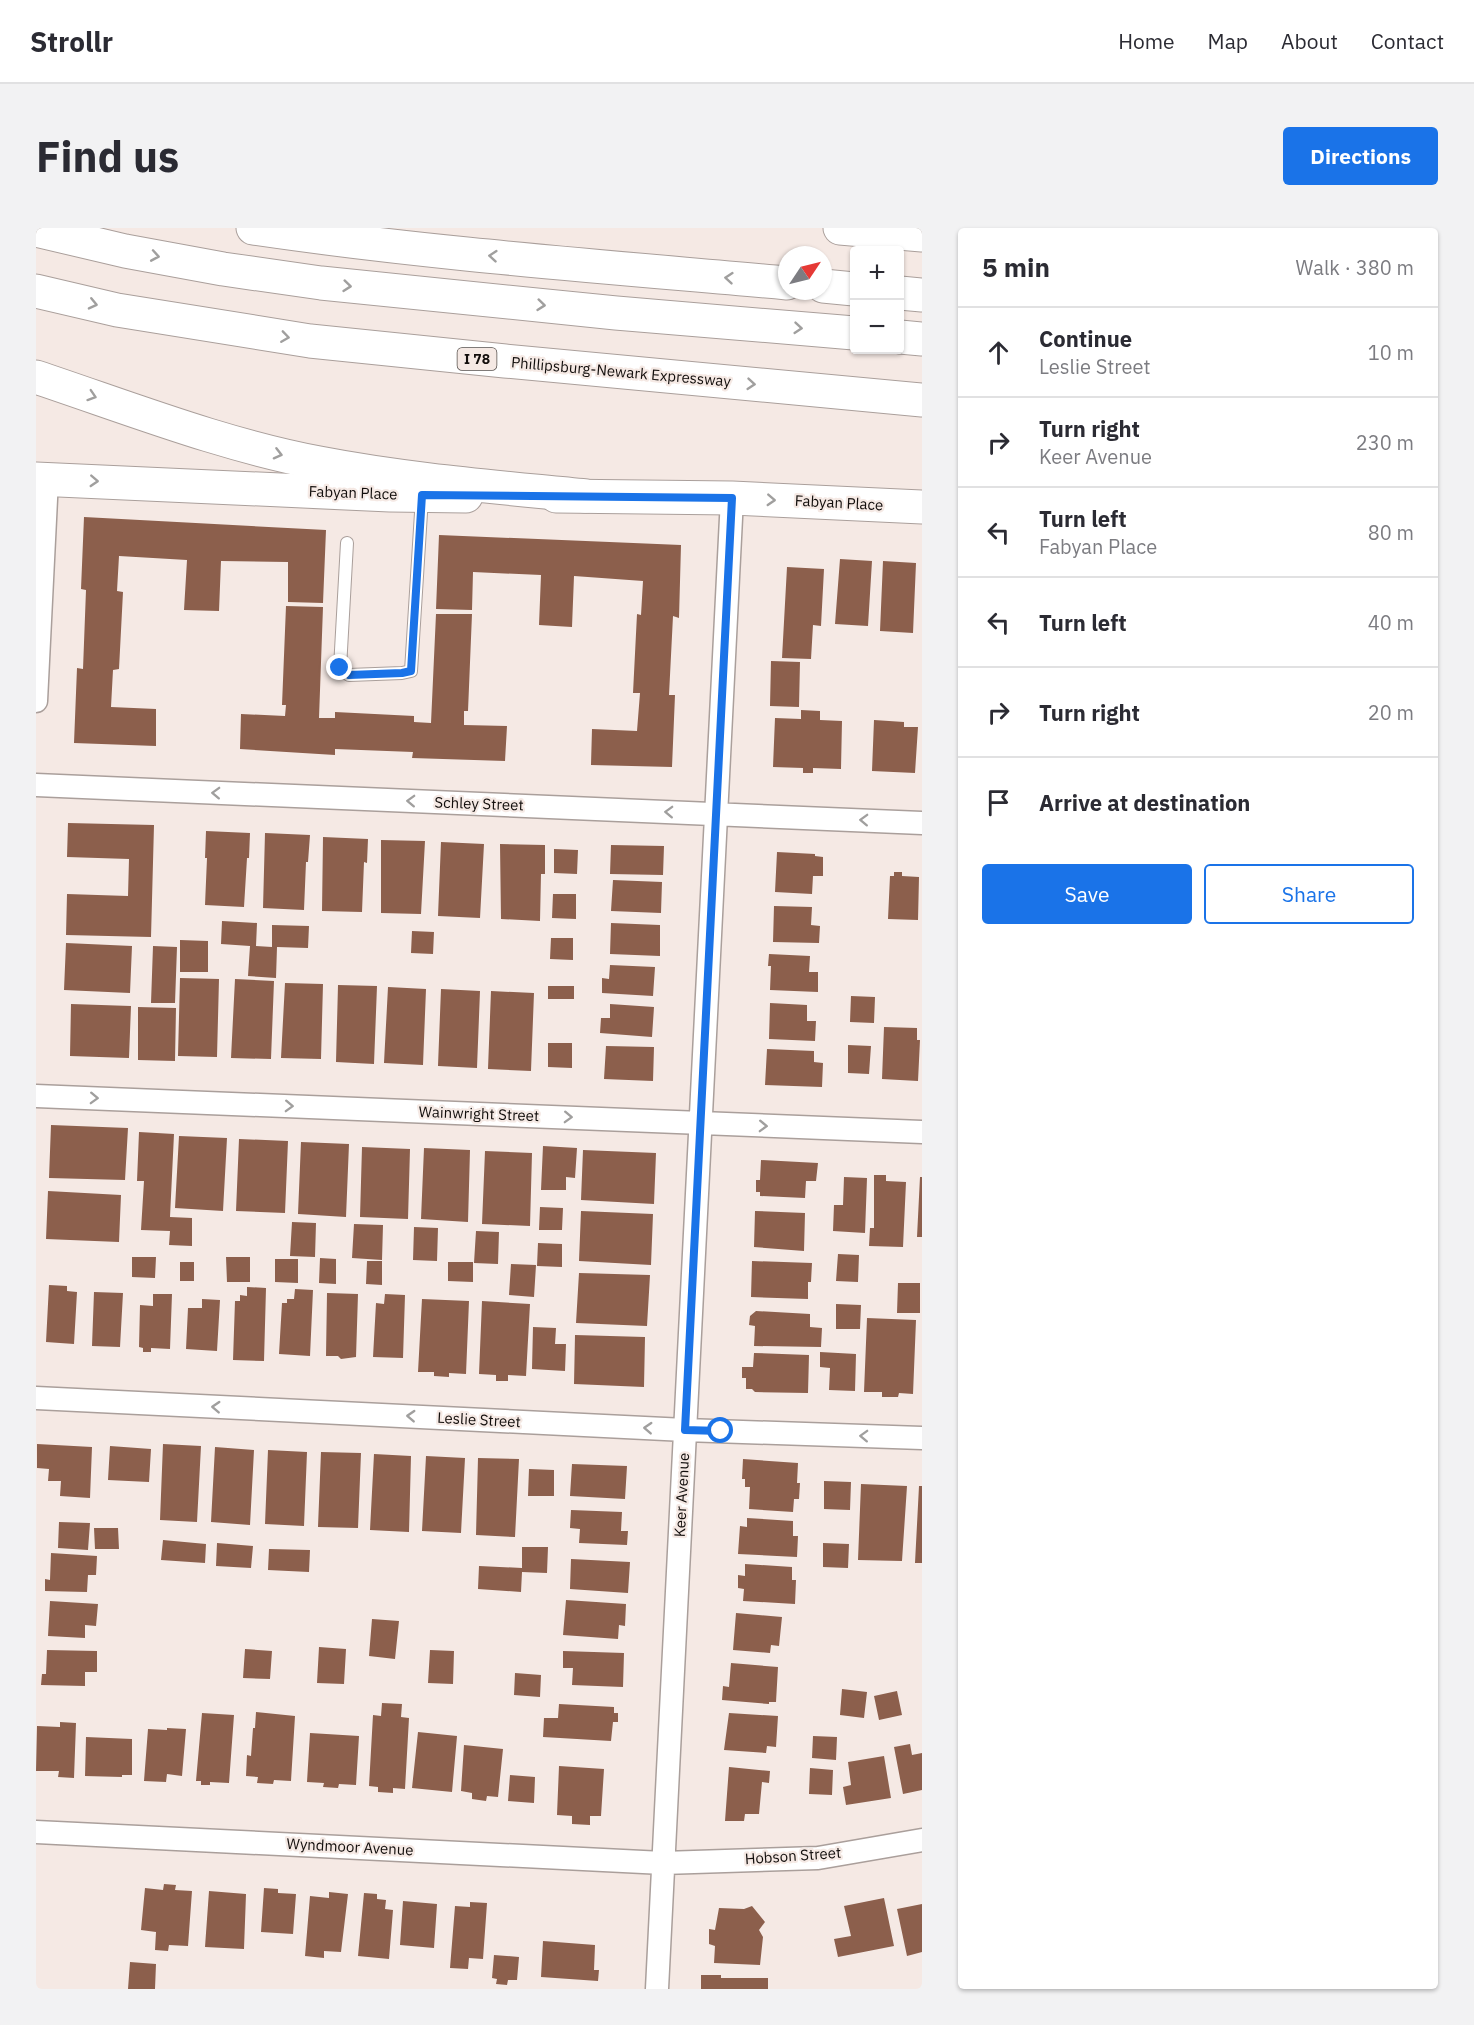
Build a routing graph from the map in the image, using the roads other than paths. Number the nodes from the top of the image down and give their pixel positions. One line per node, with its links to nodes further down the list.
1 (253, 228): 5 (main road, one-way to 1)
2 (840, 228): 4 (main road)
3 (36, 230): 11 (main road, one-way to 11)
4 (922, 235)
5 (778, 282)
6 (832, 287): 7 (main road)
7 (850, 289)
8 (36, 291): 15 (main road, Phillipsburg-Newark Expressway / I 78, one-way to 15)
9 (904, 293): 10 (main road)
10 (922, 295)
11 (850, 333)
12 (904, 337): 13 (main road)
13 (922, 339)
14 (36, 377): 18 (main road, one-way to 18)
15 (922, 400)
16 (41, 479): 17 (main road, Fabyan Place, one-way to 17); 22 (street)
17 (422, 495): 18 (main road, Fabyan Place); 21 (lane)
18 (586, 496): 19 (main road, Fabyan Place)
19 (732, 498): 20 (main road, Fabyan Place, one-way to 20); 24 (street, Keer Avenue)
20 (922, 507)
21 (347, 543)
22 (36, 701)
23 (36, 785): 24 (street, Schley Street, one-way to 23)
24 (716, 814): 25 (street, Schley Street, one-way to 24); 27 (street, Keer Avenue)
25 (922, 823)
26 (36, 1096): 27 (street, Wainwright Street, one-way to 27)
27 (701, 1123): 28 (street, Wainwright Street, one-way to 28); 30 (street, Keer Avenue)
28 (922, 1132)
29 (36, 1398): 30 (street, Leslie Street, one-way to 29)
30 (685, 1430): 31 (street, Leslie Street, one-way to 30); 34 (street, Keer Avenue)
31 (922, 1438)
32 (36, 1832): 34 (street, Wyndmoor Avenue)
33 (922, 1840): 34 (street, Hobson Street)
34 (663, 1863): 35 (street, Keer Avenue)
35 (657, 1989)

